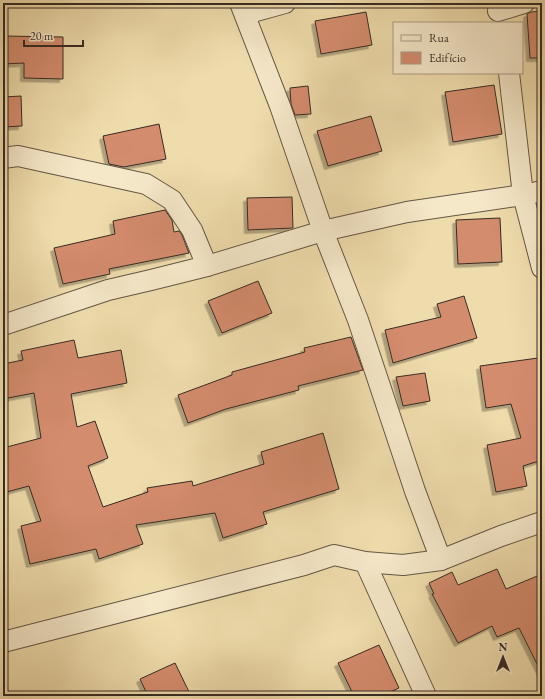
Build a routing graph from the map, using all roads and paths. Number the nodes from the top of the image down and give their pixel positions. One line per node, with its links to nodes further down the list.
1 (285, 3): 3 (street)
2 (524, 3): 4 (street)
3 (242, 8): 9 (street)
4 (498, 12)
5 (509, 74): 8 (street)
6 (3, 158): 10 (street)
7 (542, 191): 8 (street)
8 (523, 195): 9 (street); 11 (street)
9 (324, 231): 10 (street); 14 (street)
10 (207, 266): 12 (street)
11 (542, 268)
12 (3, 325)
13 (542, 522): 14 (street)
14 (441, 560): 15 (street)
15 (365, 562): 16 (street); 17 (street)
16 (3, 642)
17 (426, 696)

